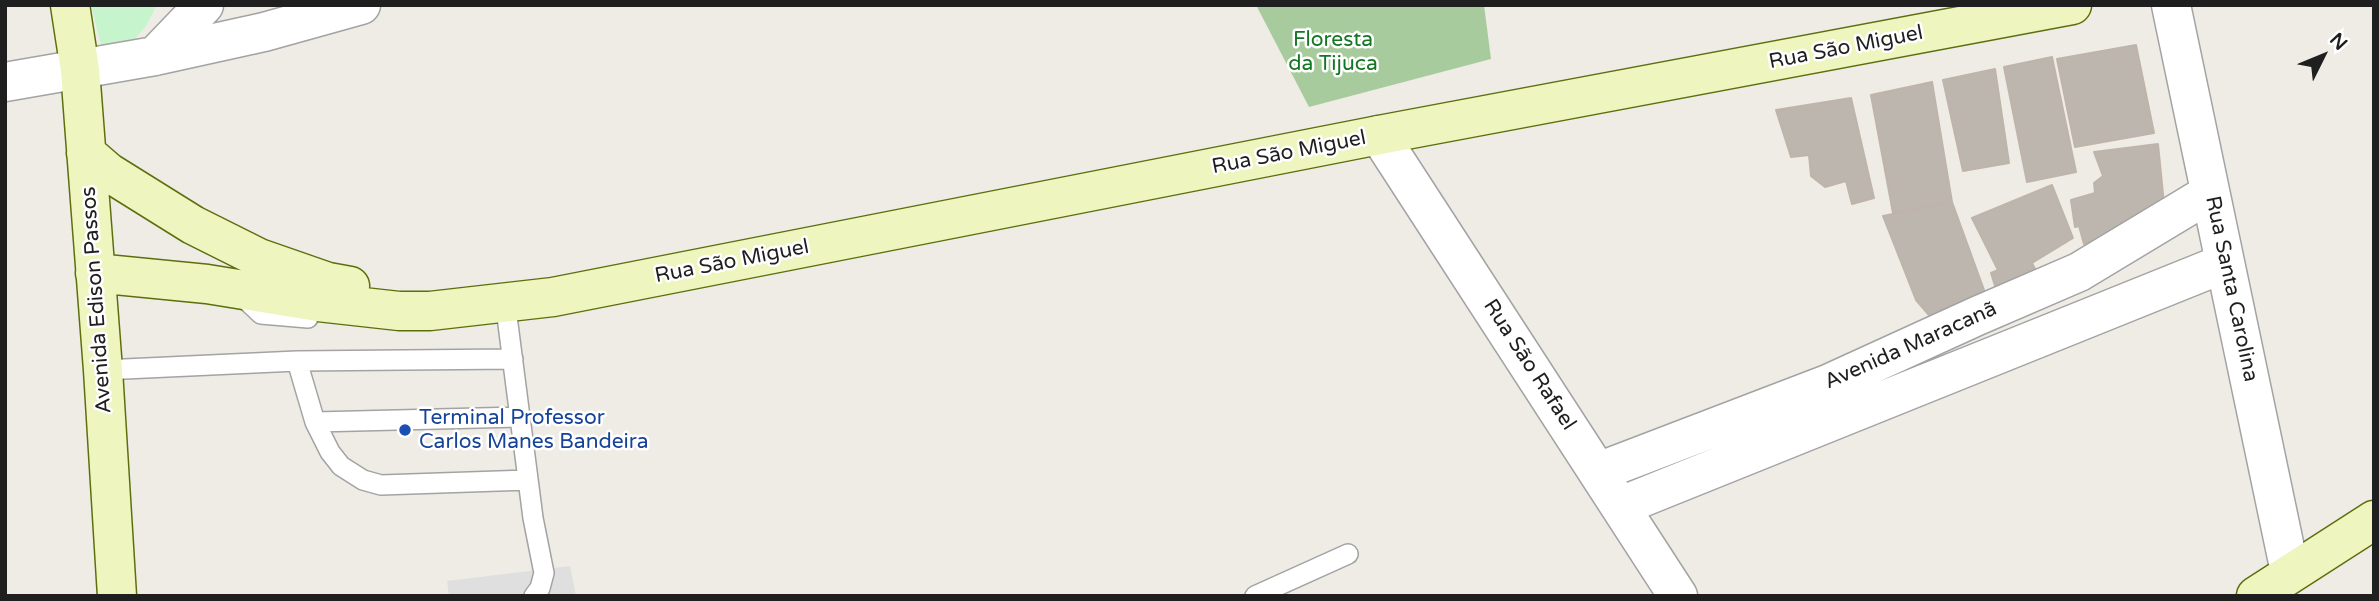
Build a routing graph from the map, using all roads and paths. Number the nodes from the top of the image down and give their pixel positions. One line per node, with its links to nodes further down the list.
1 (71, 5): 7 (street, Avenida Edison Passos)
2 (361, 5): 6 (street)
3 (2072, 5): 9 (street, Rua São Miguel)
4 (2171, 5): 11 (street, Rua Santa Carolina)
5 (185, 13): 6 (street)
6 (155, 56): 7 (street)
7 (80, 70): 8 (street); 10 (street, Avenida Edison Passos)
8 (5, 82)
9 (1379, 135): 14 (street, Rua São Miguel); 20 (street, Rua São Rafael)
10 (86, 153): 13 (street, Avenida Edison Passos); 14 (street, Rua São Miguel)
11 (2210, 193): 12 (street, Rua Santa Carolina); 20 (street, Avenida Maracanã)
12 (2225, 263): 22 (street, Avenida Maracanã); 25 (street, Rua Santa Carolina)
13 (95, 272): 14 (street, Rua São Miguel); 17 (street, Avenida Edison Passos)
14 (505, 301): 15 (lane)
15 (513, 359): 16 (lane); 18 (lane)
16 (297, 361): 17 (lane); 19 (lane)
17 (103, 370): 26 (street, Avenida Edison Passos)
18 (520, 417): 19 (lane); 21 (lane)
19 (316, 422): 21 (lane)
20 (1598, 472): 22 (street, Rua São Rafael)
21 (528, 480): 27 (lane)
22 (1620, 506): 29 (street, Rua São Rafael)
23 (2374, 520): 25 (street)
24 (1348, 555): 28 (lane)
25 (2290, 572): 30 (street)
26 (109, 592)
27 (534, 596)
28 (1255, 596)
29 (1678, 596)
30 (2256, 596)

